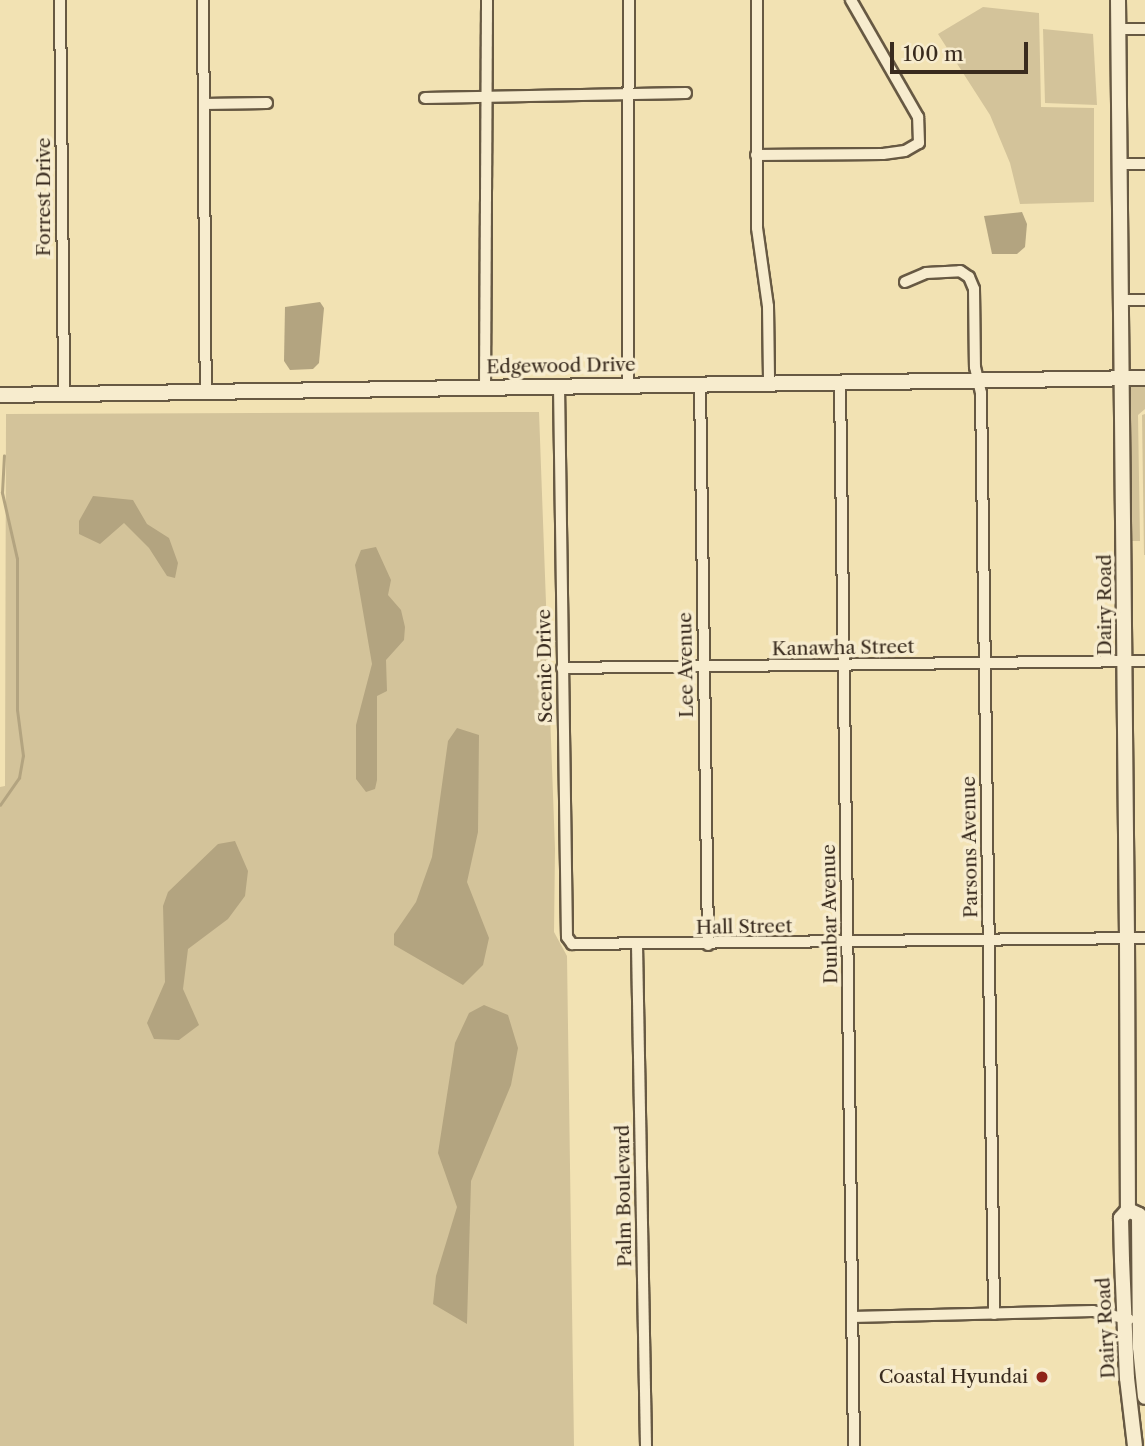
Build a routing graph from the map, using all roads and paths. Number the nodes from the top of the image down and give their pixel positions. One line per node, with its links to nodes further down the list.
1 (60, 0): 32 (street, Forrest Drive)
2 (203, 0): 15 (street)
3 (486, 0): 12 (street)
4 (629, 0): 11 (street)
5 (757, 0): 16 (street)
6 (850, 0): 16 (street)
7 (1118, 0): 8 (street, Dairy Road)
8 (1119, 29): 9 (street); 17 (street, Dairy Road)
9 (1145, 29)
10 (686, 93): 11 (street)
11 (628, 95): 12 (street); 28 (street)
12 (486, 97): 13 (street); 30 (street)
13 (425, 98)
14 (267, 103): 15 (street)
15 (204, 104): 31 (street)
16 (755, 155): 26 (street)
17 (1120, 164): 18 (street); 20 (street, Dairy Road)
18 (1145, 164)
19 (905, 282): 24 (street, Parsons Avenue)
20 (1122, 300): 21 (street); 22 (street, Dairy Road)
21 (1145, 300)
22 (1122, 378): 23 (street, Edgewood Drive); 24 (street, Edgewood Drive); 34 (street, Dairy Road)
23 (1145, 379)
24 (979, 380): 25 (street, Edgewood Drive); 36 (street, Parsons Avenue)
25 (840, 381): 26 (street, Edgewood Drive); 37 (street, Dunbar Avenue)
26 (769, 382): 27 (street, Edgewood Drive)
27 (700, 383): 28 (street, Edgewood Drive); 38 (street, Lee Avenue)
28 (628, 384): 29 (street, Edgewood Drive)
29 (559, 386): 30 (street, Edgewood Drive); 39 (street, Scenic Drive)
30 (485, 387): 31 (street, Edgewood Drive)
31 (206, 391): 32 (street, Edgewood Drive)
32 (64, 394): 33 (street, Edgewood Drive)
33 (0, 395)
34 (1125, 661): 35 (street, Kanawha Street); 36 (street, Kanawha Street); 41 (street, Dairy Road)
35 (1145, 661)
36 (984, 664): 37 (street, Kanawha Street); 42 (street, Parsons Avenue)
37 (844, 666): 38 (street, Kanawha Street); 44 (street, Dunbar Avenue)
38 (704, 667): 39 (street, Kanawha Street); 46 (street, Lee Avenue)
39 (562, 668): 43 (street, Scenic Drive)
40 (1145, 938): 41 (street, Hall Street)
41 (1128, 939): 42 (street, Hall Street); 47 (street, Dairy Road)
42 (989, 941): 44 (street, Hall Street); 48 (street, Parsons Avenue)
43 (572, 944): 45 (street, Hall Street)
44 (848, 944): 46 (street, Hall Street); 49 (street, Dunbar Avenue)
45 (636, 945): 46 (street, Hall Street); 53 (street, Palm Boulevard)
46 (708, 945)
47 (1128, 1210): 50 (street, Dairy Road); 51 (street, Dairy Road)
48 (994, 1314): 49 (street); 50 (street)
49 (852, 1317): 54 (street, Dunbar Avenue)
50 (1123, 1317): 51 (street); 55 (street, Dairy Road)
51 (1140, 1322): 52 (street, Dairy Road)
52 (1145, 1397)
53 (646, 1446)
54 (855, 1446)
55 (1135, 1446)

